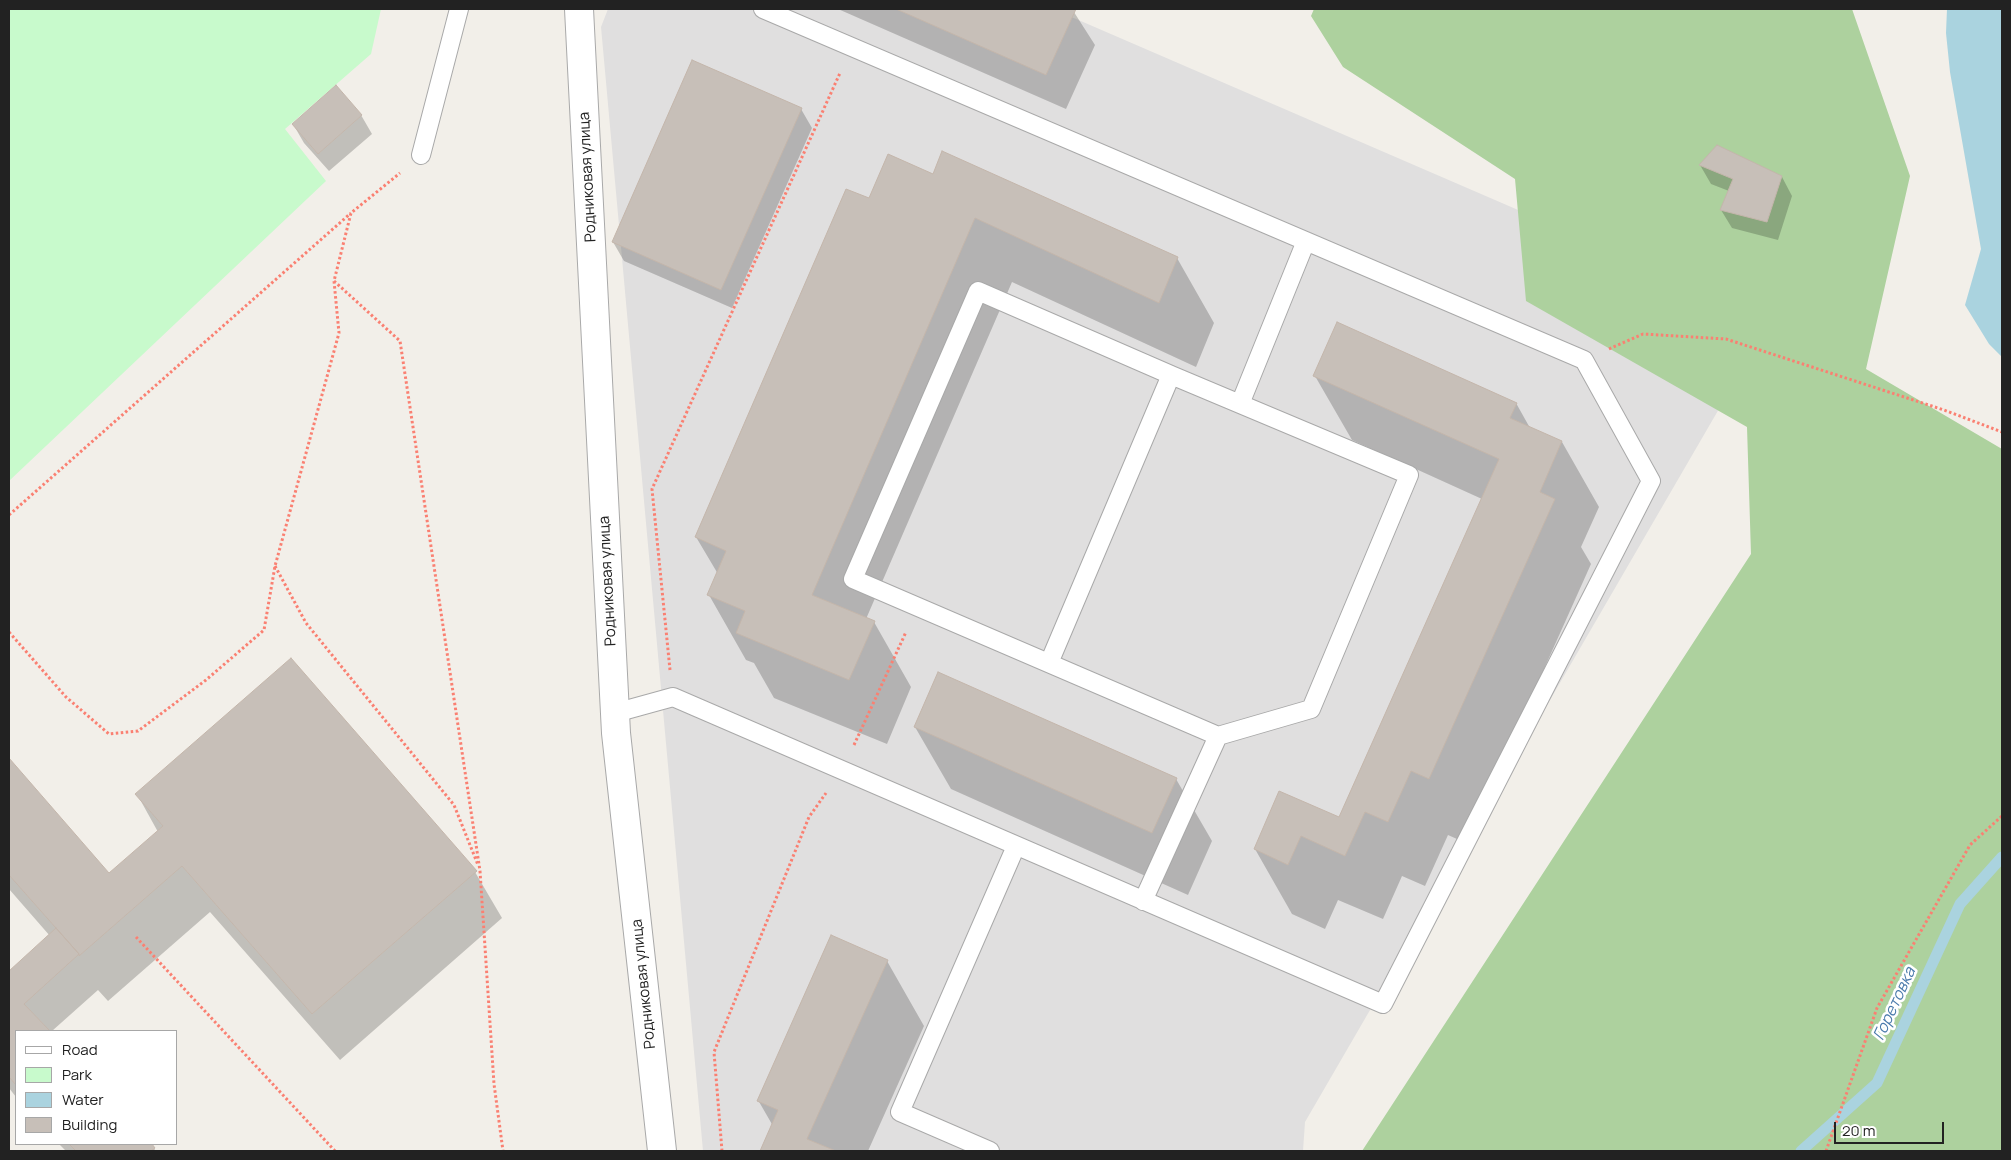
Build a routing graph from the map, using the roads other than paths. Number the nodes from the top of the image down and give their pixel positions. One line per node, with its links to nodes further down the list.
1 (459, 9): 4 (lane)
2 (580, 9): 9 (street, Родниковая улица)
3 (763, 9): 5 (lane)
4 (421, 155)
5 (1306, 242): 7 (lane); 12 (lane)
6 (1171, 375): 7 (lane); 8 (lane); 8 (lane)
7 (1240, 404): 10 (lane)
8 (1049, 663): 10 (lane)
9 (615, 713): 11 (lane); 13 (street, Родниковая улица)
10 (1218, 736): 12 (lane)
11 (1016, 846): 12 (lane); 14 (lane)
12 (1143, 901)
13 (662, 1151)
14 (990, 1151)

